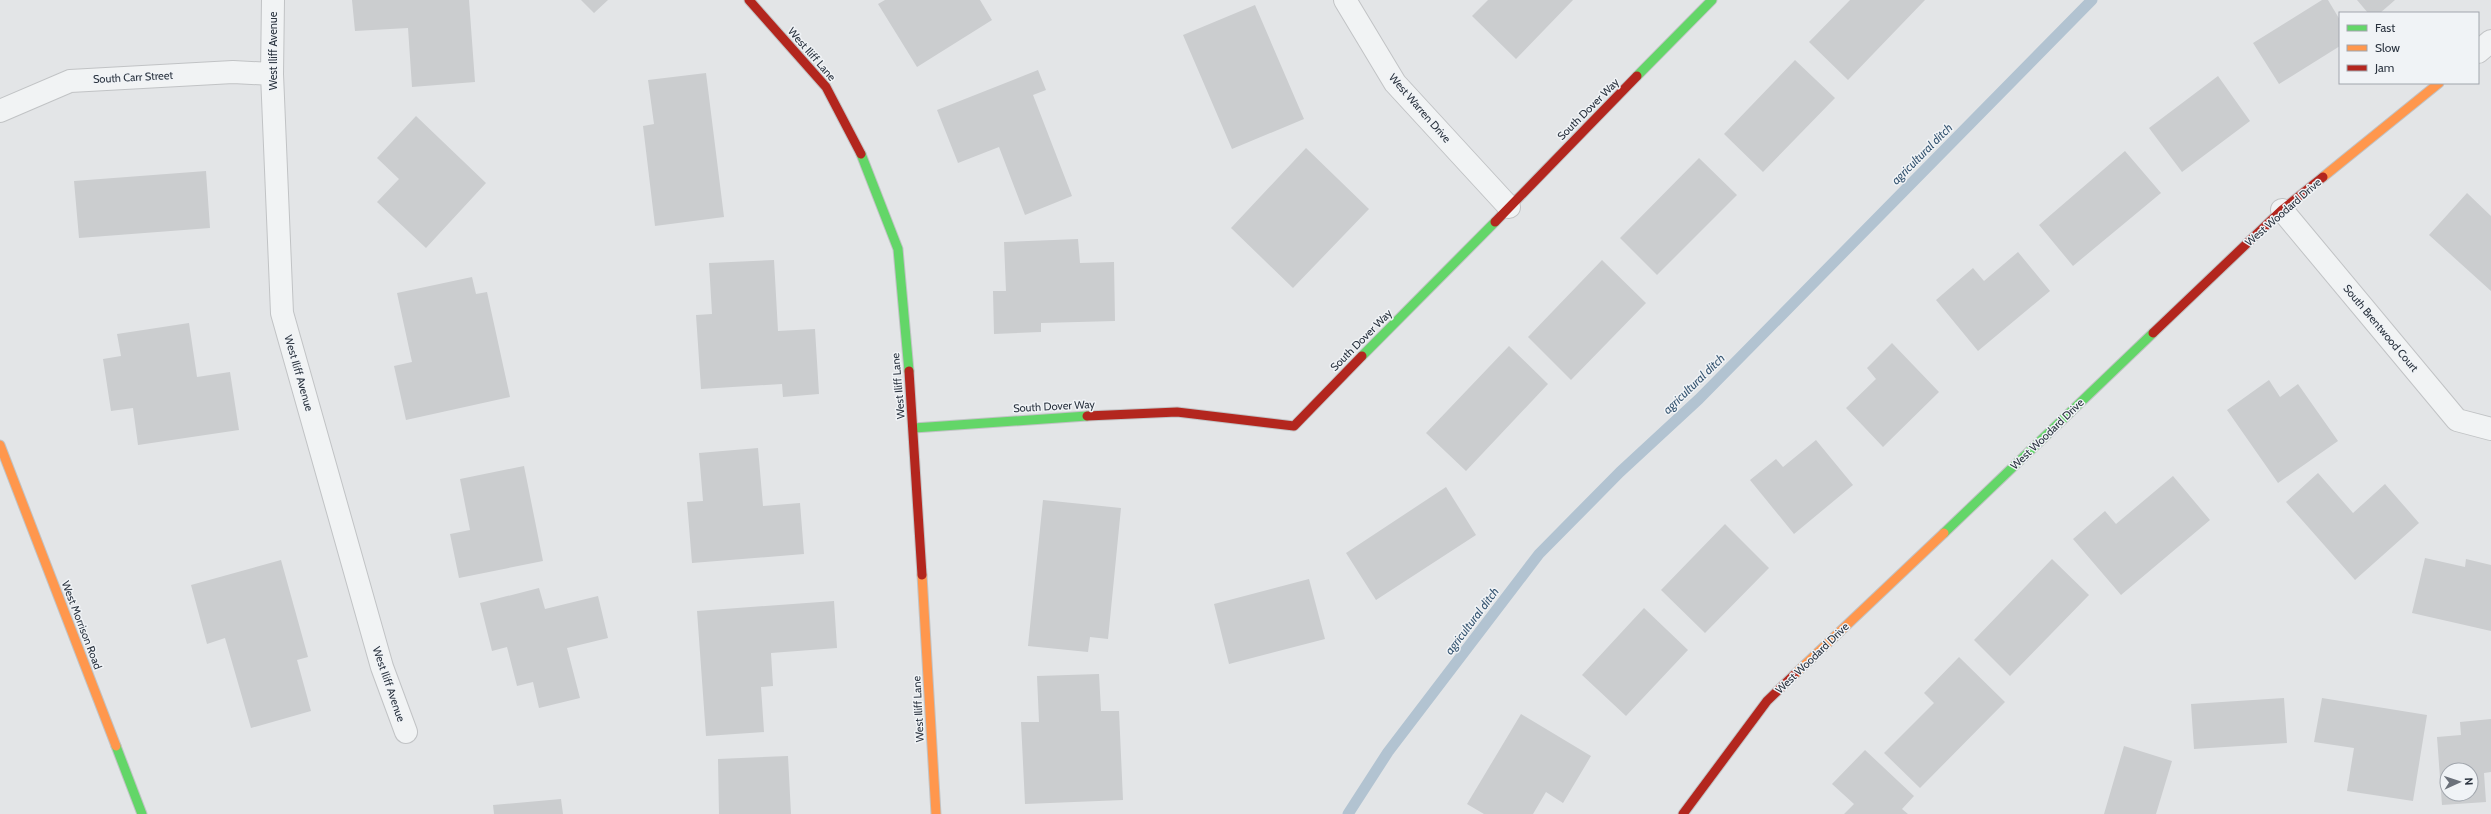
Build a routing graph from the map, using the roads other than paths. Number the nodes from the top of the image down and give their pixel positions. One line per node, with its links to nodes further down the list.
1 (273, 0): 7 (street, West Iliff Avenue)
2 (749, 0): 12 (street, West Iliff Lane)
3 (1345, 0): 10 (street, West Warren Drive)
4 (1712, 0): 10 (street, South Dover Way)
5 (2491, 41): 6 (street)
6 (2479, 51)
7 (272, 74): 9 (street, South Carr Street); 15 (street, West Iliff Avenue)
8 (2438, 84): 11 (street, West Woodard Drive)
9 (0, 112)
10 (1509, 207): 12 (street, South Dover Way)
11 (2282, 210): 13 (street, South Brentwood Court); 18 (street, West Woodard Drive)
12 (914, 428): 17 (street, West Iliff Lane)
13 (2491, 429)
14 (0, 445): 16 (street, West Morrison Road)
15 (406, 732)
16 (142, 814)
17 (936, 814)
18 (1683, 814)

